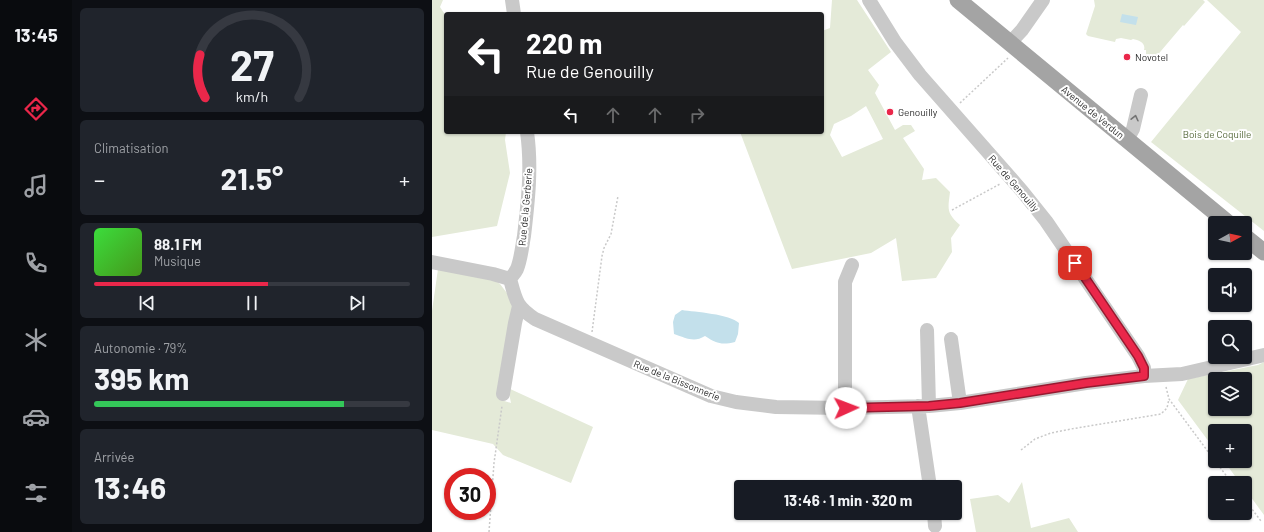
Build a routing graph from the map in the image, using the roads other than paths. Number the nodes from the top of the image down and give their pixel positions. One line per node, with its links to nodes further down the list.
1 (512, 0): 5 (street)
2 (869, 0): 20 (street, Rue de Genouilly)
3 (958, 0): 6 (main road, Avenue de Verdun)
4 (1043, 0): 6 (street)
5 (514, 12)
6 (1014, 46): 9 (main road, Avenue de Verdun)
7 (1141, 95): 9 (street, one-way to 7)
8 (527, 134): 15 (street, Rue de la Gerberie)
9 (1127, 140): 10 (main road, Avenue de Verdun)
10 (1219, 216)
11 (1252, 243): 12 (main road)
12 (1264, 252)
13 (432, 262): 15 (street)
14 (852, 265): 24 (street)
15 (510, 280): 16 (street, Rue de la Bissonnerie)
16 (519, 306): 21 (street); 24 (street, Rue de la Bissonnerie)
17 (927, 330): 23 (street)
18 (951, 339): 22 (street)
19 (1264, 355): 20 (street, Rue de la Bissonnerie)
20 (1144, 376): 22 (street, Rue de la Bissonnerie)
21 (503, 394)
22 (960, 403): 23 (street, Rue de la Bissonnerie)
23 (923, 406): 24 (street, Rue de la Bissonnerie); 25 (street)
24 (846, 408)
25 (929, 480)

